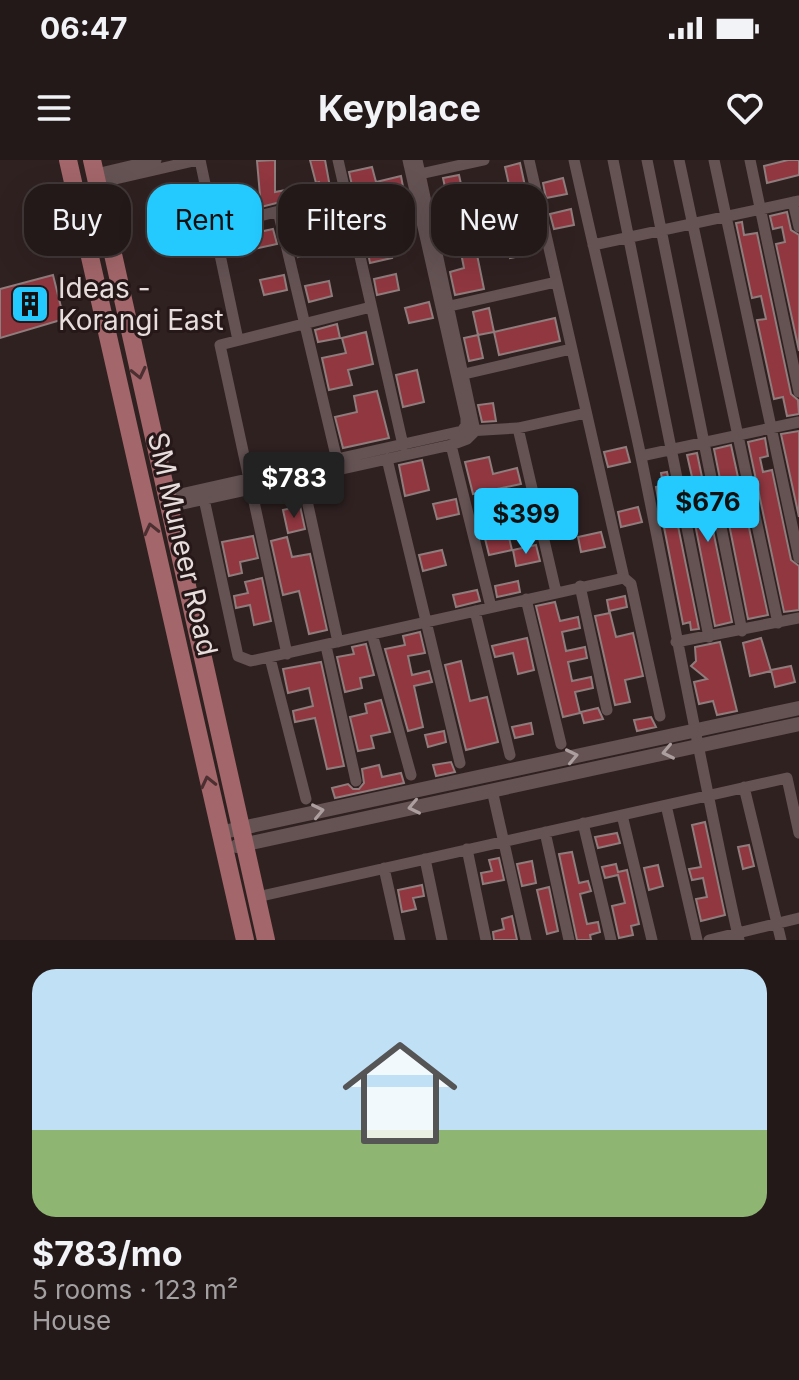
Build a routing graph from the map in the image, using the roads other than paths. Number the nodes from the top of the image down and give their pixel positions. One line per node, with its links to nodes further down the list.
1 (68, 160): 102 (main road, SM Muneer Road, one-way to 1)
2 (156, 160): 15 (street)
3 (199, 160): 15 (street); 18 (street)
4 (338, 160): 19 (street)
5 (408, 160): 43 (street)
6 (417, 160): 17 (street)
7 (484, 160): 17 (street)
8 (529, 160): 20 (street)
9 (574, 160): 32 (street)
10 (613, 160): 30 (street)
11 (647, 160): 29 (street)
12 (679, 160): 27 (street)
13 (714, 160): 25 (street)
14 (750, 160): 22 (street)
15 (132, 167): 16 (street)
16 (95, 173): 62 (main road, SM Muneer Road, one-way to 62)
17 (420, 174): 26 (street)
18 (204, 184)
19 (343, 184)
20 (534, 184)
21 (796, 201): 22 (street); 28 (street)
22 (760, 210): 25 (street); 44 (street)
23 (278, 211): 24 (street)
24 (262, 215)
25 (726, 216): 27 (street); 48 (street)
26 (431, 222)
27 (692, 223): 29 (street); 51 (street)
28 (799, 227)
29 (662, 230): 30 (street); 52 (street)
30 (630, 237): 32 (street); 55 (street)
31 (547, 242): 37 (street)
32 (593, 245): 56 (street)
33 (220, 256): 41 (street)
34 (288, 256): 40 (street)
35 (359, 256): 39 (street)
36 (439, 256): 38 (street)
37 (556, 282): 38 (street); 42 (street)
38 (450, 306): 43 (street)
39 (371, 307): 40 (street); 53 (street)
40 (304, 323): 41 (street); 58 (street)
41 (238, 340): 60 (street)
42 (571, 349): 43 (street); 45 (street)
43 (460, 375): 49 (street); 50 (street)
44 (799, 392)
45 (586, 413): 47 (street); 64 (street)
46 (799, 422): 48 (street)
47 (518, 428): 50 (street); 66 (street)
48 (772, 428): 51 (street); 63 (street)
49 (462, 431): 50 (street); 53 (street)
50 (475, 431): 54 (street)
51 (736, 435): 52 (street); 72 (street)
52 (703, 442): 55 (street); 73 (street)
53 (403, 445): 58 (street)
54 (451, 445): 57 (street); 68 (street)
55 (670, 450): 56 (street); 75 (street)
56 (641, 456): 77 (street)
57 (387, 459): 59 (street); 71 (street)
58 (337, 460): 60 (street)
59 (302, 478): 60 (street); 76 (street)
60 (250, 484): 61 (street); 62 (street); 79 (street)
61 (204, 499): 62 (street); 80 (street)
62 (168, 502): 101 (main road, SM Muneer Road)
63 (799, 558)
64 (624, 578): 65 (street); 83 (street)
65 (580, 586): 66 (street); 82 (street)
66 (556, 592): 67 (street)
67 (526, 599): 68 (street); 86 (street)
68 (491, 607): 69 (street)
69 (475, 611): 71 (street); 88 (street)
70 (799, 618): 72 (street)
71 (426, 622): 74 (street); 89 (street)
72 (778, 623): 73 (street)
73 (742, 631): 75 (street)
74 (372, 634): 76 (street); 90 (street)
75 (709, 637): 77 (street)
76 (338, 642): 78 (street)
77 (676, 642): 85 (street)
78 (326, 646): 79 (street); 91 (street)
79 (287, 654): 80 (street)
80 (270, 658): 95 (street)
81 (799, 708): 85 (street)
82 (607, 710)
83 (660, 716)
84 (799, 724): 87 (street)
85 (695, 729): 87 (street); 101 (street, one-way to 85)
86 (561, 744)
87 (699, 746): 93 (street, one-way to 93); 94 (street)
88 (510, 755)
89 (460, 763)
90 (411, 775)
91 (356, 781)
92 (744, 787): 94 (street); 100 (street); 109 (street)
93 (492, 790): 101 (street, one-way to 101); 103 (street)
94 (706, 796): 96 (street); 110 (street)
95 (306, 799)
96 (666, 805): 97 (street); 120 (street)
97 (622, 815): 98 (street); 119 (street)
98 (583, 823): 99 (street); 118 (street)
99 (545, 832): 103 (street); 117 (street)
100 (799, 833)
101 (243, 836): 102 (street); 107 (main road, SM Muneer Road)
102 (221, 841): 111 (main road, SM Muneer Road)
103 (505, 841): 104 (street); 116 (street)
104 (467, 849): 105 (street); 115 (street)
105 (425, 859): 106 (street); 114 (street)
106 (384, 868): 107 (street); 113 (street)
107 (257, 897): 112 (main road, SM Muneer Road)
108 (799, 918): 109 (street)
109 (777, 922): 110 (street); 122 (street)
110 (738, 937): 121 (street)
111 (245, 940)
112 (266, 940)
113 (400, 940)
114 (442, 940)
115 (486, 940)
116 (526, 940)
117 (569, 940)
118 (611, 940)
119 (652, 940)
120 (697, 940)
121 (709, 940)
122 (781, 940)

